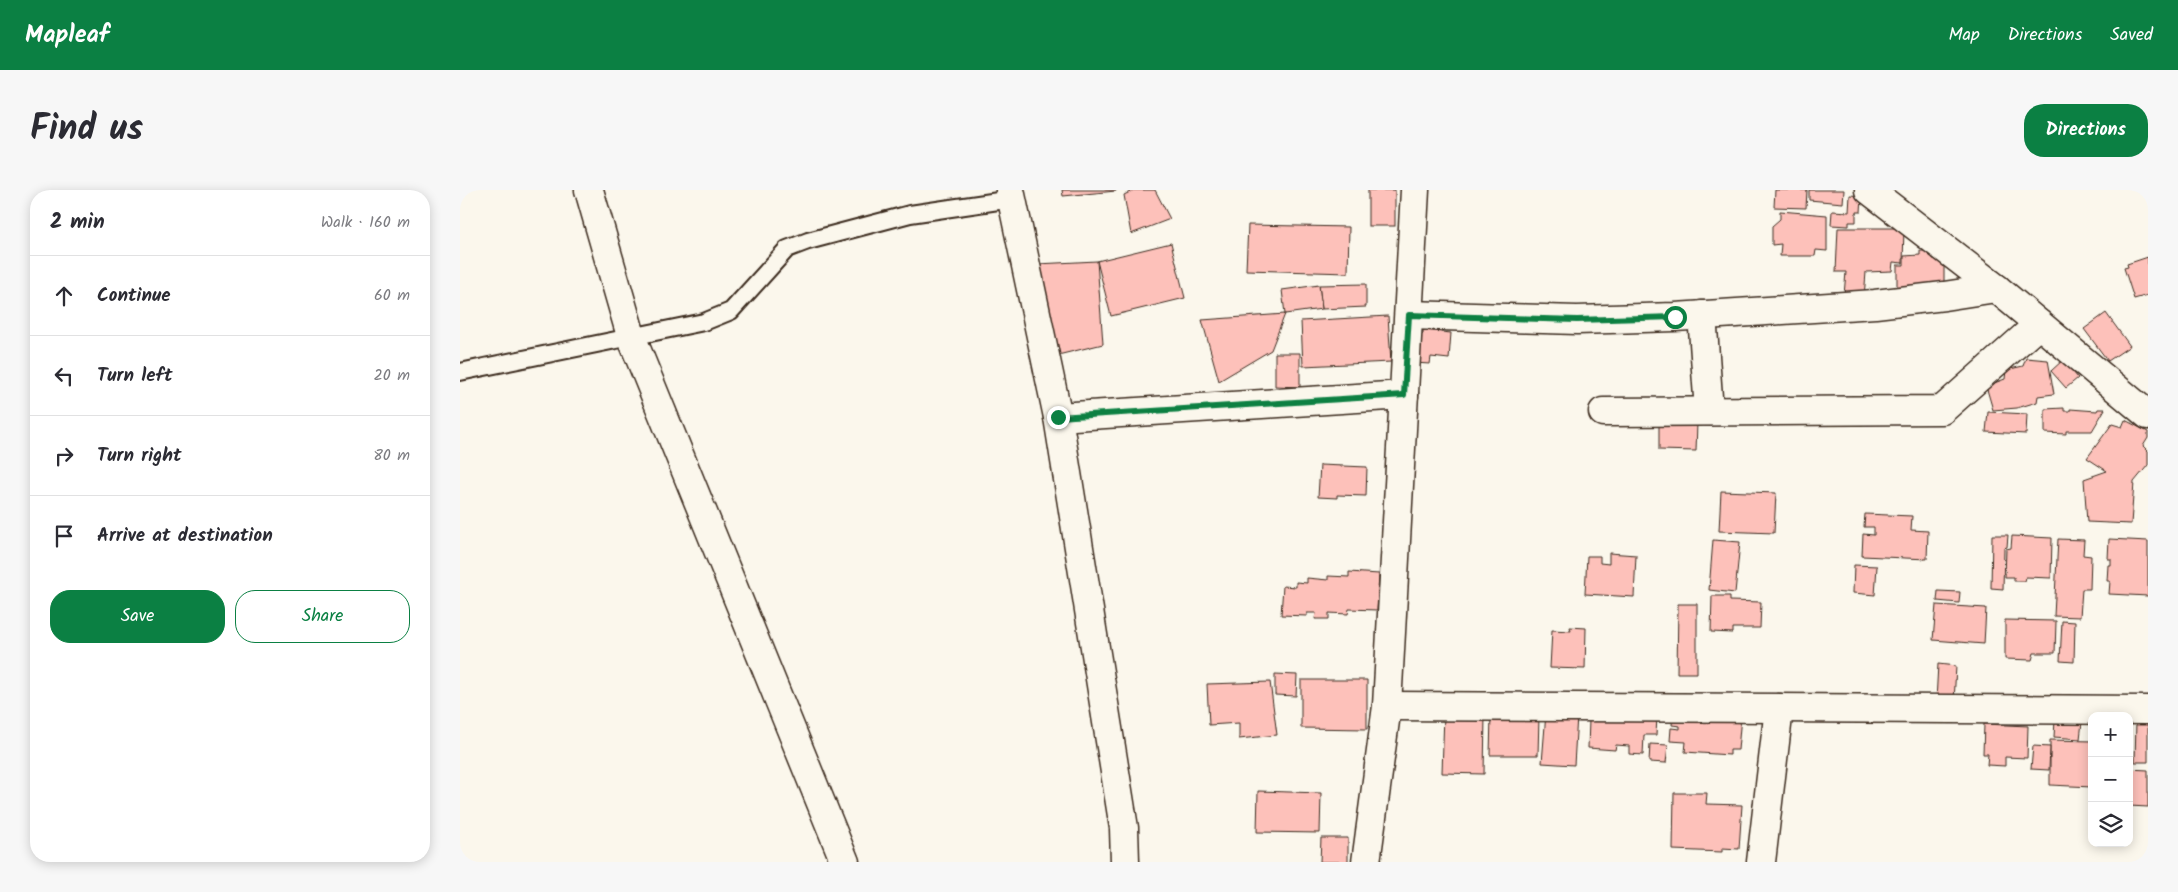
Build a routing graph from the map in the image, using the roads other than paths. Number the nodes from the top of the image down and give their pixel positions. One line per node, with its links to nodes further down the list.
1 (589, 190): 9 (street)
2 (1415, 190): 6 (street)
3 (1869, 190): 5 (street)
4 (1011, 194): 9 (lane); 15 (street)
5 (1996, 288): 7 (street); 8 (street)
6 (1409, 315): 7 (street); 11 (street)
7 (1702, 315): 12 (street)
8 (2039, 324): 12 (street); 14 (street)
9 (632, 336): 10 (lane); 19 (street)
10 (460, 372)
11 (1404, 395): 15 (street); 16 (street)
12 (1710, 411): 13 (street)
13 (1603, 412)
14 (2148, 415)
15 (1058, 417): 20 (street)
16 (1387, 706): 17 (street); 21 (street)
17 (1779, 708): 18 (street); 22 (street)
18 (2148, 710)
19 (845, 862)
20 (1125, 862)
21 (1366, 862)
22 (1761, 862)

